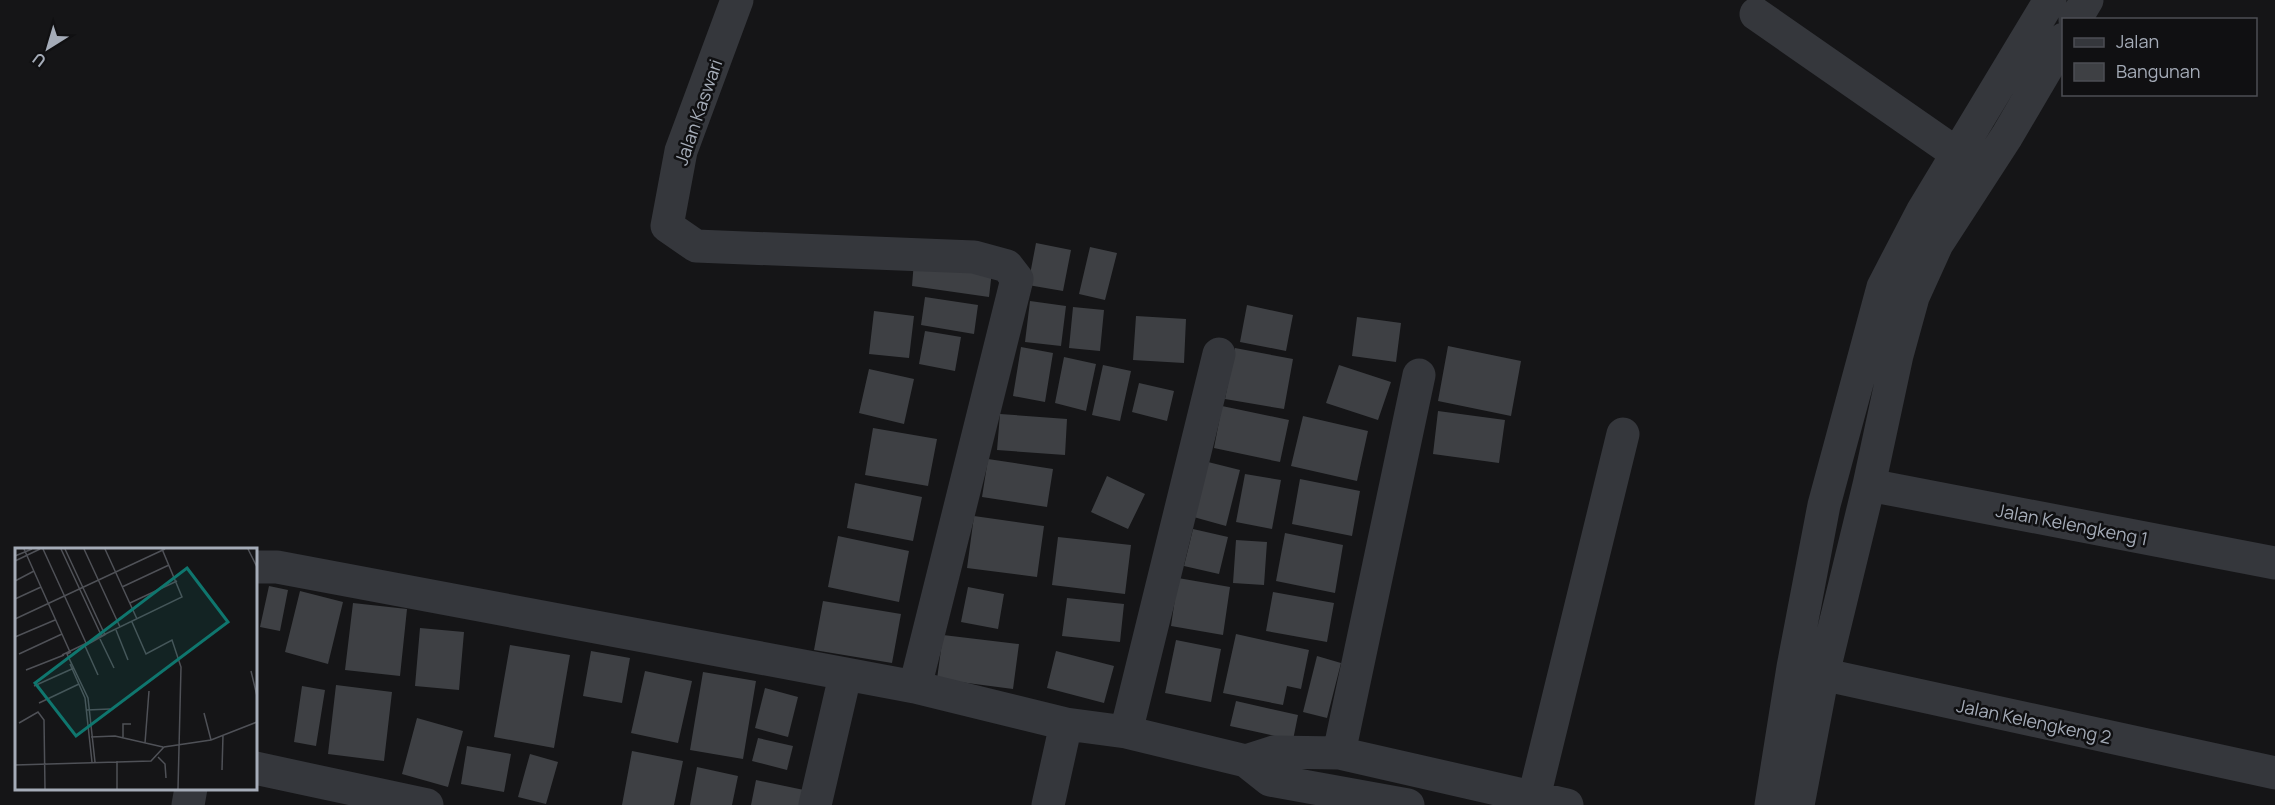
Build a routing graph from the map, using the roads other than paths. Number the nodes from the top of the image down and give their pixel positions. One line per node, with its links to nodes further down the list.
1 (737, 0): 18 (street, Jalan Kaswari)
2 (2050, 0): 7 (street)
3 (2086, 0): 5 (street)
4 (1756, 14): 7 (street)
5 (2076, 18)
6 (2062, 42): 7 (street)
7 (1970, 163): 8 (street); 9 (street)
8 (1883, 287): 9 (street); 16 (street)
9 (1913, 297): 13 (street)
10 (1219, 354): 20 (street)
11 (1419, 375): 21 (street)
12 (1623, 434): 26 (street)
13 (1869, 485): 14 (street, Jalan Kelengkeng 1); 16 (street)
14 (2275, 563)
15 (256, 567): 17 (street)
16 (1808, 671): 23 (street, Jalan Kelengkeng 2); 33 (street); 34 (street)
17 (845, 675): 18 (street); 29 (street)
18 (915, 687): 19 (street)
19 (1066, 724): 20 (street); 30 (street)
20 (1126, 732): 24 (street)
21 (1324, 753): 24 (street); 26 (street)
22 (256, 768): 28 (street)
23 (2275, 773)
24 (1275, 781): 31 (street)
25 (191, 790): 27 (street)
26 (1534, 797): 32 (street)
27 (188, 805)
28 (427, 805)
29 (815, 805)
30 (1048, 805)
31 (1408, 805)
32 (1567, 805)
33 (1771, 805)
34 (1798, 805)

